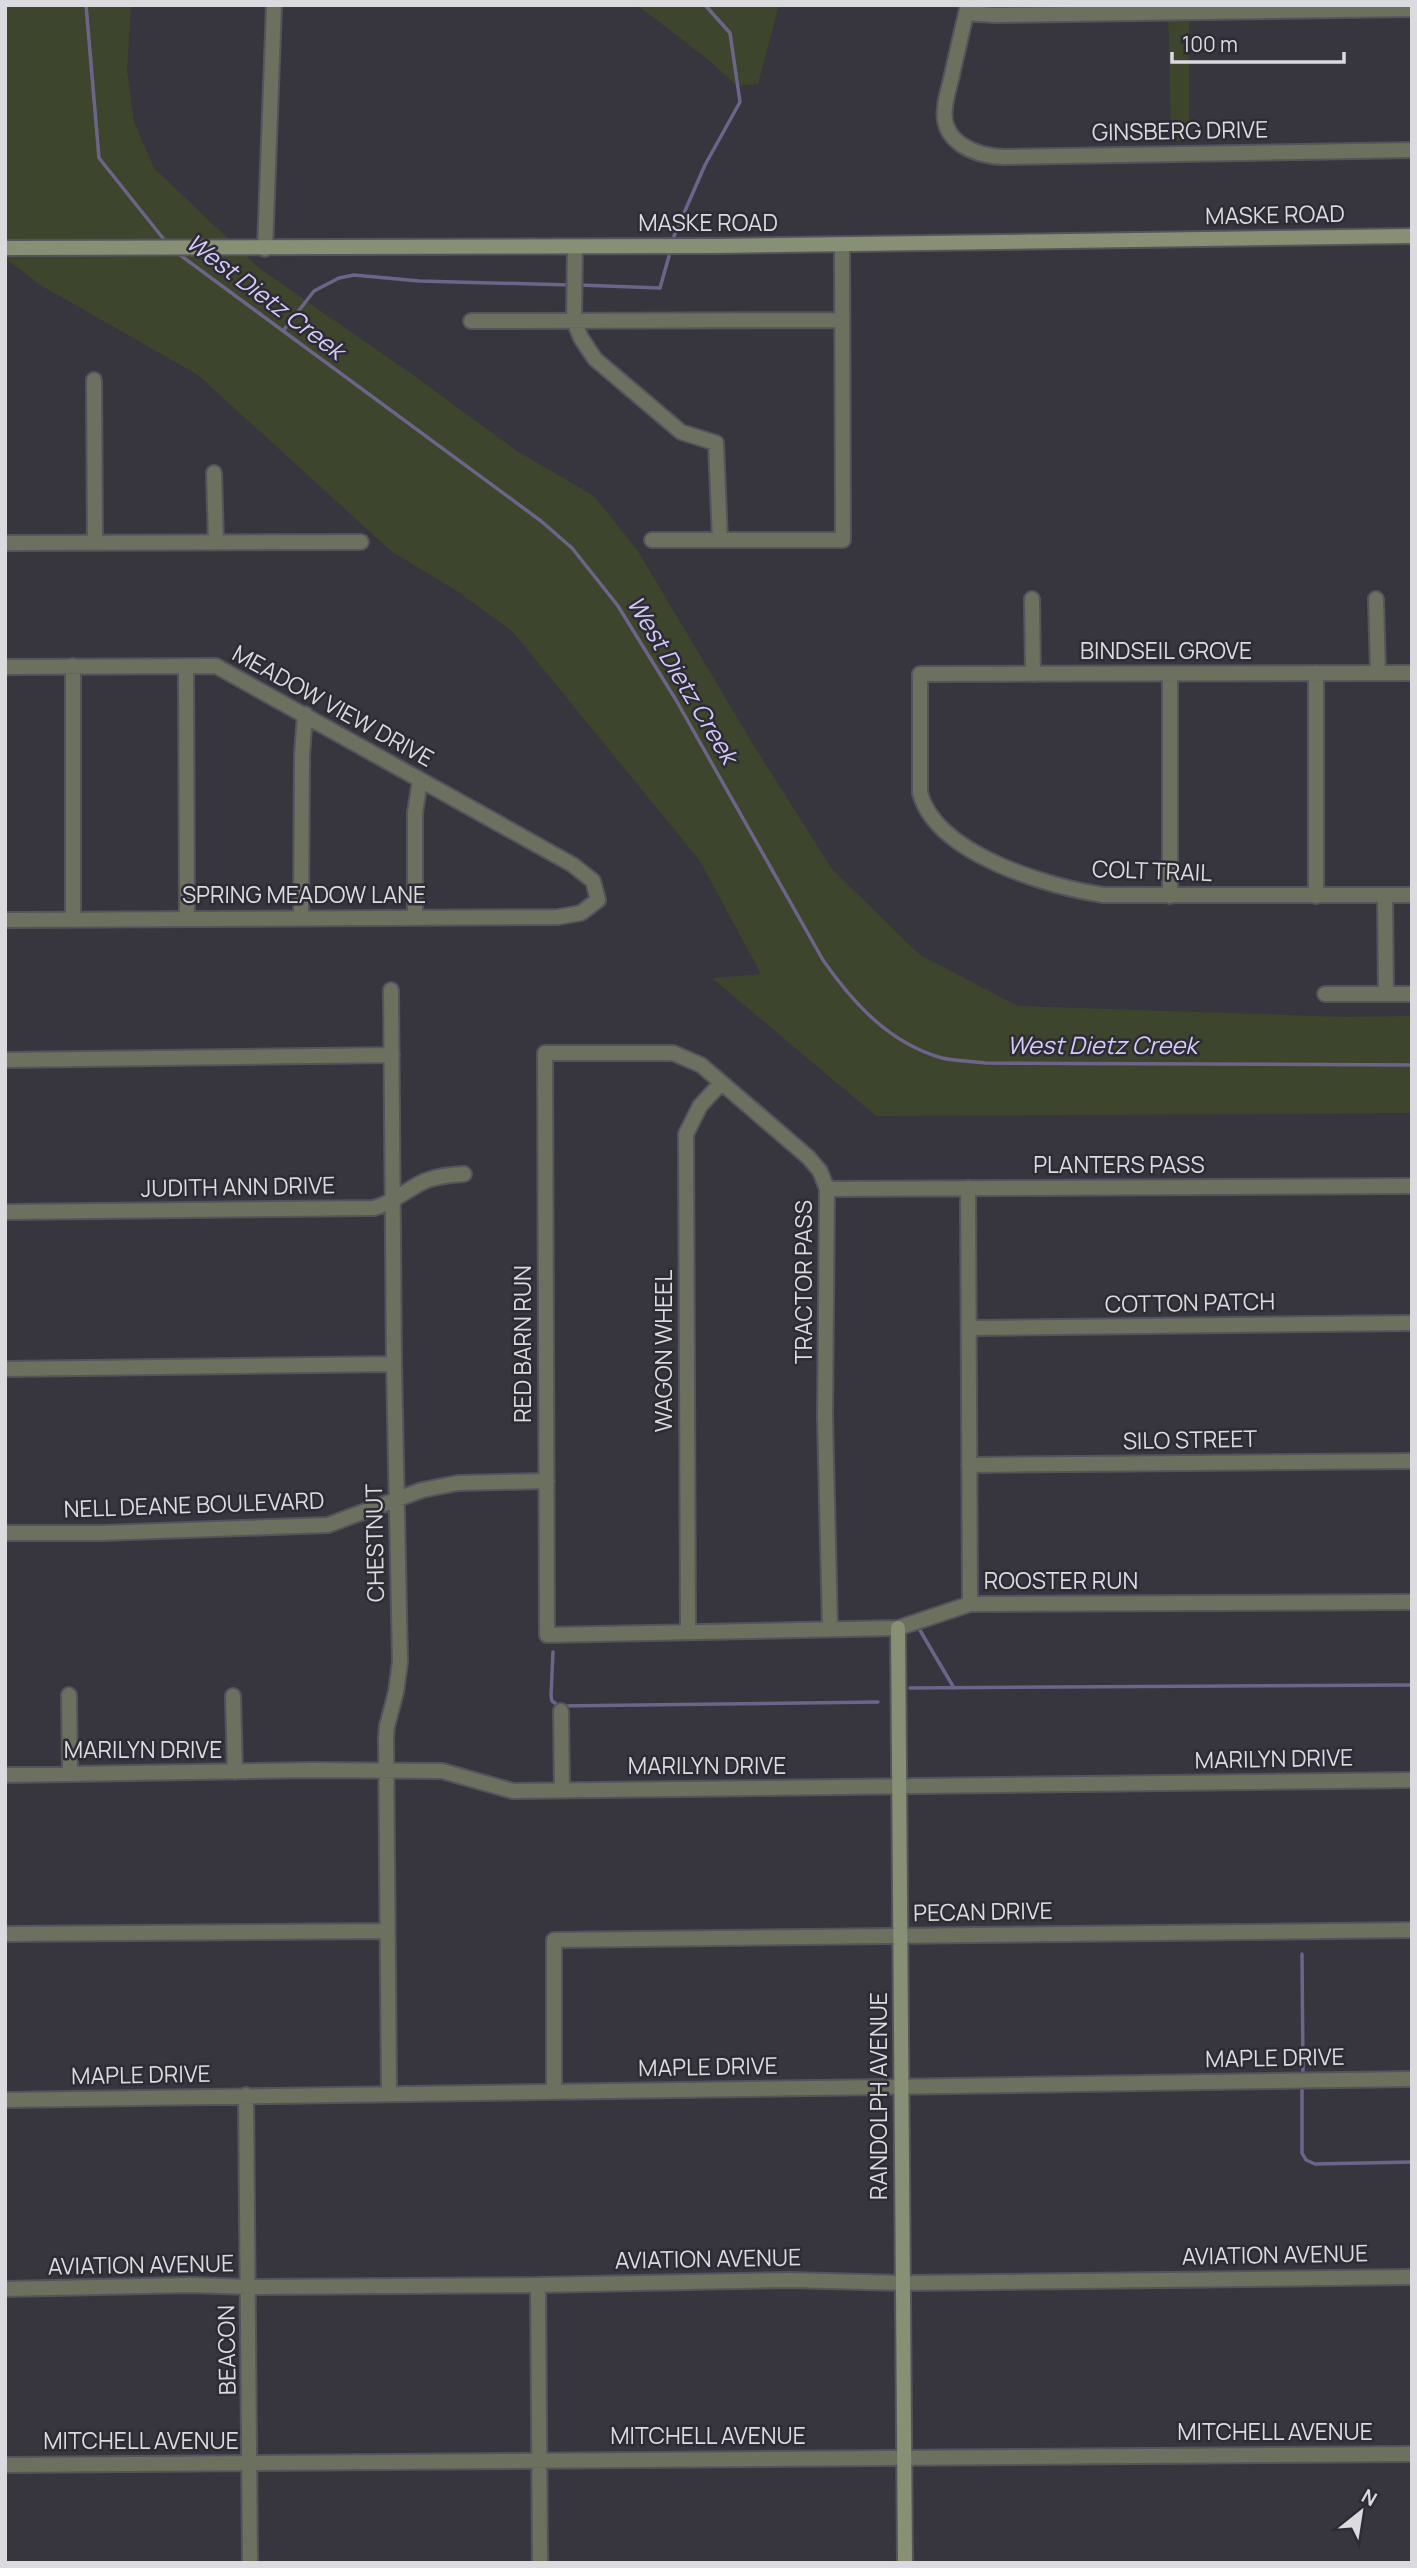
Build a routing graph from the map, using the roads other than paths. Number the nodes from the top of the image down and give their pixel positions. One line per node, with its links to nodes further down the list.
1 (274, 5): 9 (street)
2 (967, 9): 3 (street); 4 (street, GINSBERG DRIVE)
3 (1412, 9)
4 (1412, 150)
5 (1412, 236): 6 (street, MASKE ROAD)
6 (842, 245): 7 (street, MASKE ROAD); 11 (street)
7 (575, 247): 9 (street, MASKE ROAD); 12 (street)
8 (5, 248): 9 (street, MASKE ROAD)
9 (265, 249)
10 (471, 320): 12 (street)
11 (842, 320): 12 (street); 16 (street)
12 (574, 321): 16 (street)
13 (94, 380): 17 (street)
14 (214, 473): 18 (street)
15 (652, 540): 16 (street)
16 (720, 540)
17 (95, 542): 18 (street); 20 (street)
18 (216, 542): 19 (street)
19 (361, 542)
20 (5, 543)
21 (1032, 598): 30 (street)
22 (1376, 599): 27 (street)
23 (73, 666): 24 (street, MEADOW VIEW DRIVE); 25 (street, MEADOW VIEW DRIVE); 41 (street)
24 (186, 666): 32 (street, MEADOW VIEW DRIVE); 42 (street)
25 (5, 667)
26 (1316, 673): 27 (street, BINDSEIL GROVE); 31 (street, BINDSEIL GROVE); 37 (street)
27 (1378, 673): 28 (street, BINDSEIL GROVE)
28 (1412, 673)
29 (920, 674): 30 (street, BINDSEIL GROVE); 36 (street, COLT TRAIL)
30 (1033, 674): 31 (street, BINDSEIL GROVE)
31 (1170, 674): 36 (street)
32 (305, 714): 33 (street, MEADOW VIEW DRIVE); 40 (street)
33 (420, 780): 38 (street, MEADOW VIEW DRIVE); 39 (street)
34 (1385, 895): 35 (street, COLT TRAIL); 37 (street, COLT TRAIL); 46 (street)
35 (1412, 895)
36 (1170, 896): 37 (street, COLT TRAIL)
37 (1316, 896)
38 (598, 900): 39 (street, SPRING MEADOW LANE)
39 (415, 916): 40 (street, SPRING MEADOW LANE)
40 (301, 918): 42 (street, SPRING MEADOW LANE)
41 (73, 919): 42 (street, SPRING MEADOW LANE); 43 (street, SPRING MEADOW LANE)
42 (187, 919)
43 (5, 920)
44 (391, 990): 49 (street, CHESTNUT)
45 (1325, 994): 46 (street)
46 (1385, 994): 47 (street)
47 (1412, 995)
48 (545, 1053): 51 (street, TRACTOR PASS); 64 (street, RED BARN RUN)
49 (392, 1055): 50 (street); 56 (street, CHESTNUT)
50 (5, 1060)
51 (721, 1083): 55 (street, TRACTOR PASS); 71 (street, WAGON WHEEL)
52 (464, 1174): 56 (street, JUDITH ANN DRIVE)
53 (1412, 1186): 54 (street, PLANTERS PASS)
54 (968, 1188): 55 (street, PLANTERS PASS); 59 (street)
55 (827, 1189): 69 (street, TRACTOR PASS)
56 (393, 1200): 57 (street, JUDITH ANN DRIVE); 60 (street, CHESTNUT)
57 (5, 1212)
58 (1412, 1323): 59 (street, COTTON PATCH)
59 (969, 1328): 63 (street)
60 (394, 1364): 61 (street); 65 (street, CHESTNUT)
61 (5, 1369)
62 (1412, 1461): 63 (street, SILO STREET)
63 (969, 1465): 68 (street)
64 (547, 1481): 65 (street, NELL DEANE BOULEVARD); 72 (street, RED BARN RUN)
65 (397, 1499): 66 (street, NELL DEANE BOULEVARD); 76 (street, CHESTNUT)
66 (5, 1533)
67 (1412, 1602): 68 (street, ROOSTER RUN)
68 (970, 1604): 70 (street, ROOSTER RUN)
69 (830, 1628): 70 (street, ROOSTER RUN); 71 (street, ROOSTER RUN)
70 (898, 1628): 81 (street, RANDOLPH AVENUE)
71 (688, 1631): 72 (street, ROOSTER RUN)
72 (547, 1635)
73 (69, 1695): 78 (street)
74 (233, 1696): 77 (street)
75 (561, 1711): 82 (street)
76 (387, 1771): 77 (street, MARILYN DRIVE); 82 (street, MARILYN DRIVE); 84 (street, CHESTNUT)
77 (235, 1772): 78 (street, MARILYN DRIVE)
78 (70, 1774): 79 (street, MARILYN DRIVE)
79 (5, 1775)
80 (1412, 1780): 81 (street, MARILYN DRIVE)
81 (899, 1788): 82 (street, MARILYN DRIVE); 86 (street, RANDOLPH AVENUE)
82 (562, 1790)
83 (1412, 1930): 86 (street, PECAN DRIVE)
84 (387, 1931): 85 (street); 90 (street, CHESTNUT)
85 (5, 1934)
86 (900, 1937): 88 (street, RANDOLPH AVENUE); 89 (street, PECAN DRIVE)
87 (1412, 2079): 88 (street, MAPLE DRIVE)
88 (902, 2087): 89 (street, MAPLE DRIVE); 94 (street, RANDOLPH AVENUE)
89 (554, 2092): 90 (street, MAPLE DRIVE)
90 (389, 2094): 91 (street, MAPLE DRIVE)
91 (246, 2095): 92 (street, MAPLE DRIVE); 96 (street, BEACON)
92 (5, 2100)
93 (1412, 2277): 94 (street, AVIATION AVENUE)
94 (903, 2283): 95 (street, AVIATION AVENUE); 99 (street, RANDOLPH AVENUE)
95 (538, 2285): 96 (street, AVIATION AVENUE); 100 (street)
96 (249, 2287): 97 (street, AVIATION AVENUE); 101 (street, BEACON)
97 (5, 2289)
98 (1412, 2454): 99 (street, MITCHELL AVENUE)
99 (904, 2458): 100 (street, MITCHELL AVENUE); 105 (street, RANDOLPH AVENUE)
100 (540, 2460): 101 (street, MITCHELL AVENUE); 104 (street)
101 (251, 2463): 102 (street, MITCHELL AVENUE); 103 (street, BEACON)
102 (5, 2465)
103 (250, 2563)
104 (540, 2563)
105 (905, 2563)

